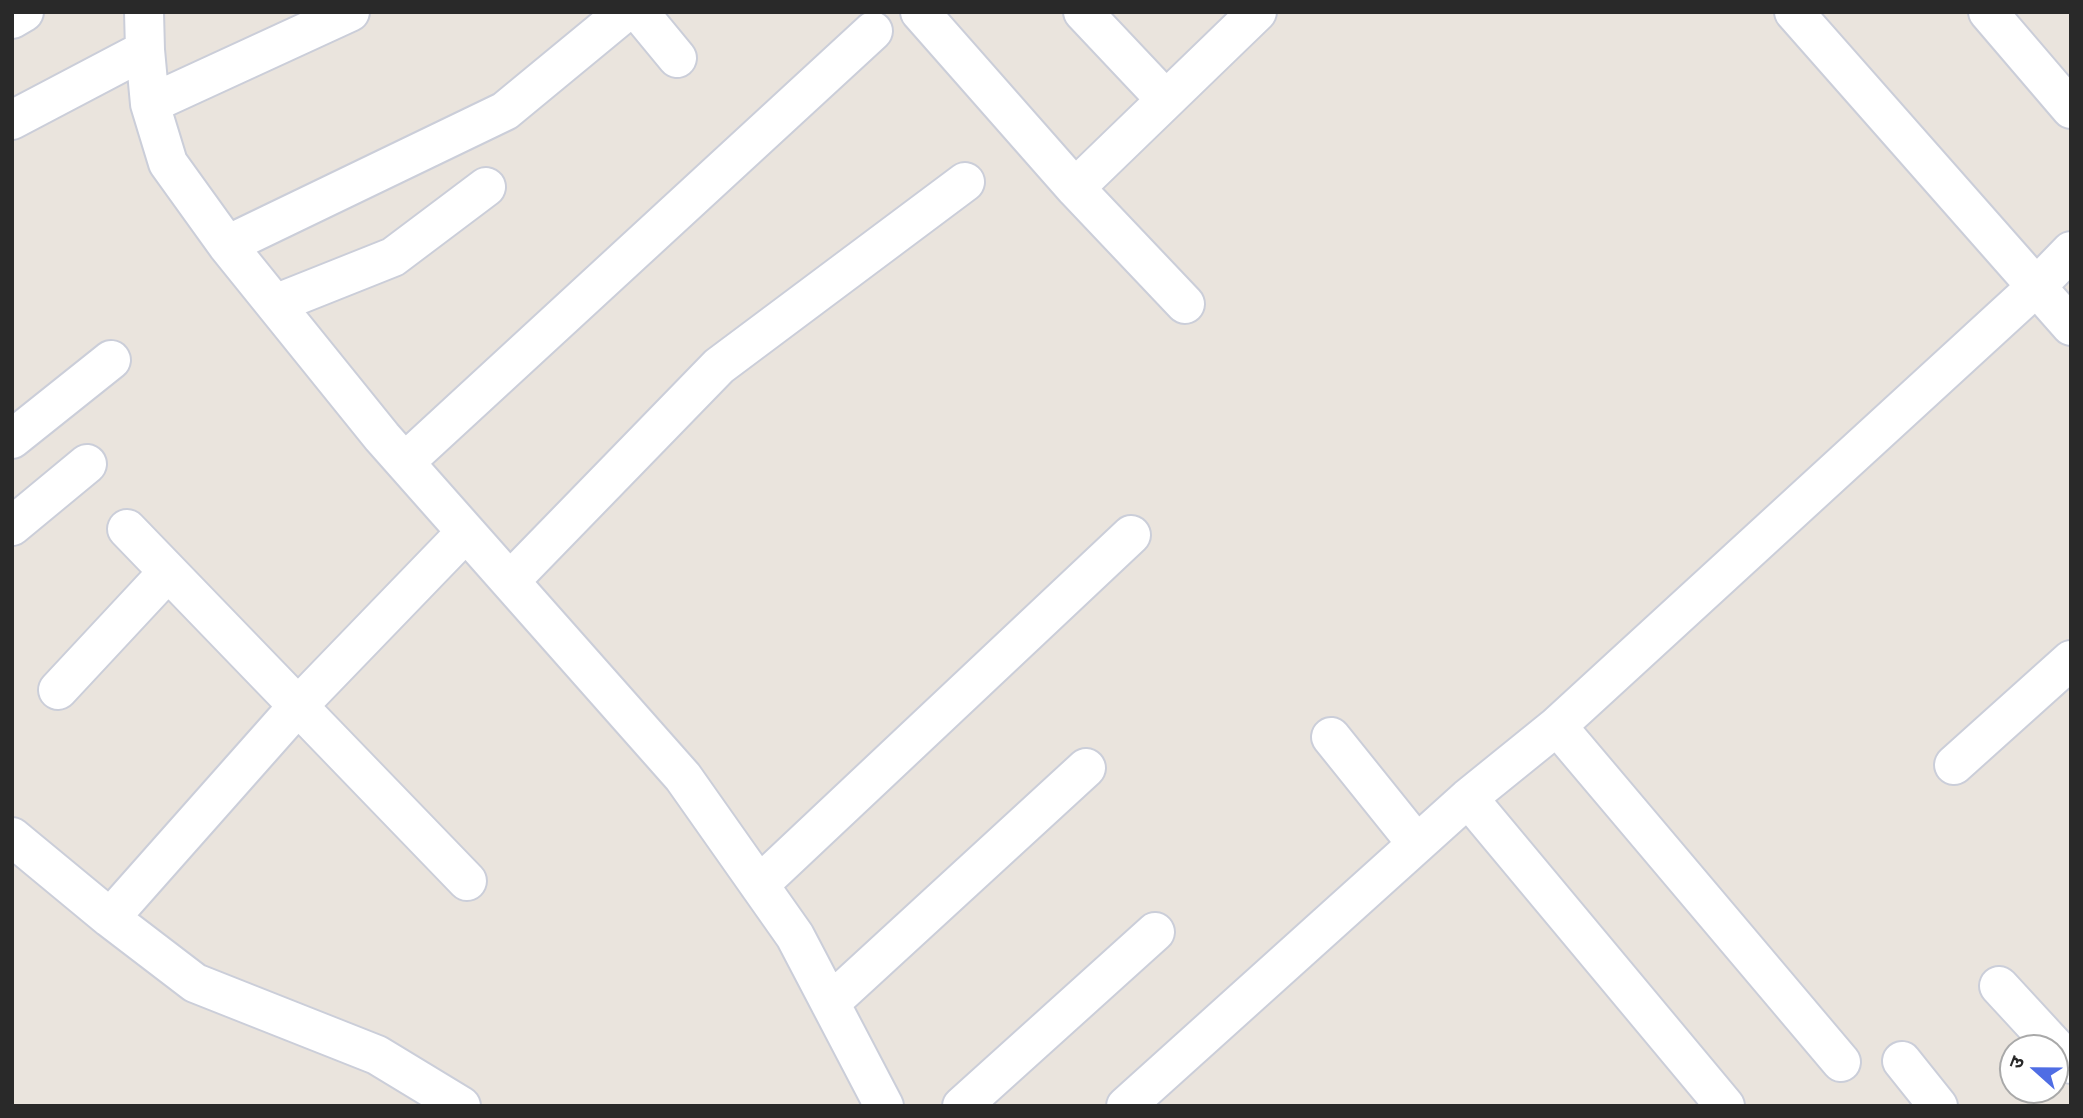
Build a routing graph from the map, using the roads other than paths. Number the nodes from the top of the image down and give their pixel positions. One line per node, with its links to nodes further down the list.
1 (24, 12): 11 (street)
2 (144, 12): 13 (street)
3 (350, 12): 16 (street)
4 (625, 12): 22 (street)
5 (639, 12): 14 (street)
6 (920, 12): 21 (street)
7 (1083, 12): 15 (street)
8 (1257, 12): 15 (street)
9 (1794, 12): 24 (street)
10 (1988, 12): 17 (street)
11 (12, 19)
12 (873, 31): 30 (street)
13 (145, 50): 16 (street); 18 (street)
14 (677, 58)
15 (1166, 100): 21 (street)
16 (150, 104): 22 (street)
17 (2071, 109)
18 (12, 120)
19 (965, 182): 37 (street)
20 (486, 187): 25 (street)
21 (1075, 188): 26 (street)
22 (227, 245): 25 (street)
23 (2071, 251): 24 (street)
24 (2036, 286): 27 (street); 41 (street)
25 (275, 304): 30 (street)
26 (1185, 304)
27 (2071, 326)
28 (111, 360): 29 (street)
29 (12, 439)
30 (405, 462): 34 (street)
31 (87, 464): 32 (street)
32 (12, 526)
33 (127, 529): 36 (street)
34 (466, 532): 37 (street); 40 (street)
35 (1131, 535): 49 (street)
36 (167, 573): 39 (street); 40 (street)
37 (510, 581): 49 (street)
38 (2071, 660): 43 (street)
39 (58, 690)
40 (298, 707): 48 (street); 50 (street)
41 (1557, 726): 45 (street); 55 (street)
42 (1331, 737): 47 (street)
43 (1954, 765)
44 (1086, 768): 53 (street)
45 (1468, 798): 47 (street); 61 (street)
46 (12, 837): 50 (street)
47 (1417, 844): 60 (street)
48 (467, 881)
49 (759, 885): 53 (street)
50 (110, 918): 57 (street)
51 (1155, 932): 59 (street)
52 (1999, 986): 56 (street)
53 (830, 1003): 58 (street)
54 (1902, 1061): 62 (street)
55 (1841, 1062)
56 (2071, 1064)
57 (448, 1103)
58 (884, 1106)
59 (962, 1106)
60 (1126, 1106)
61 (1725, 1106)
62 (1938, 1106)

